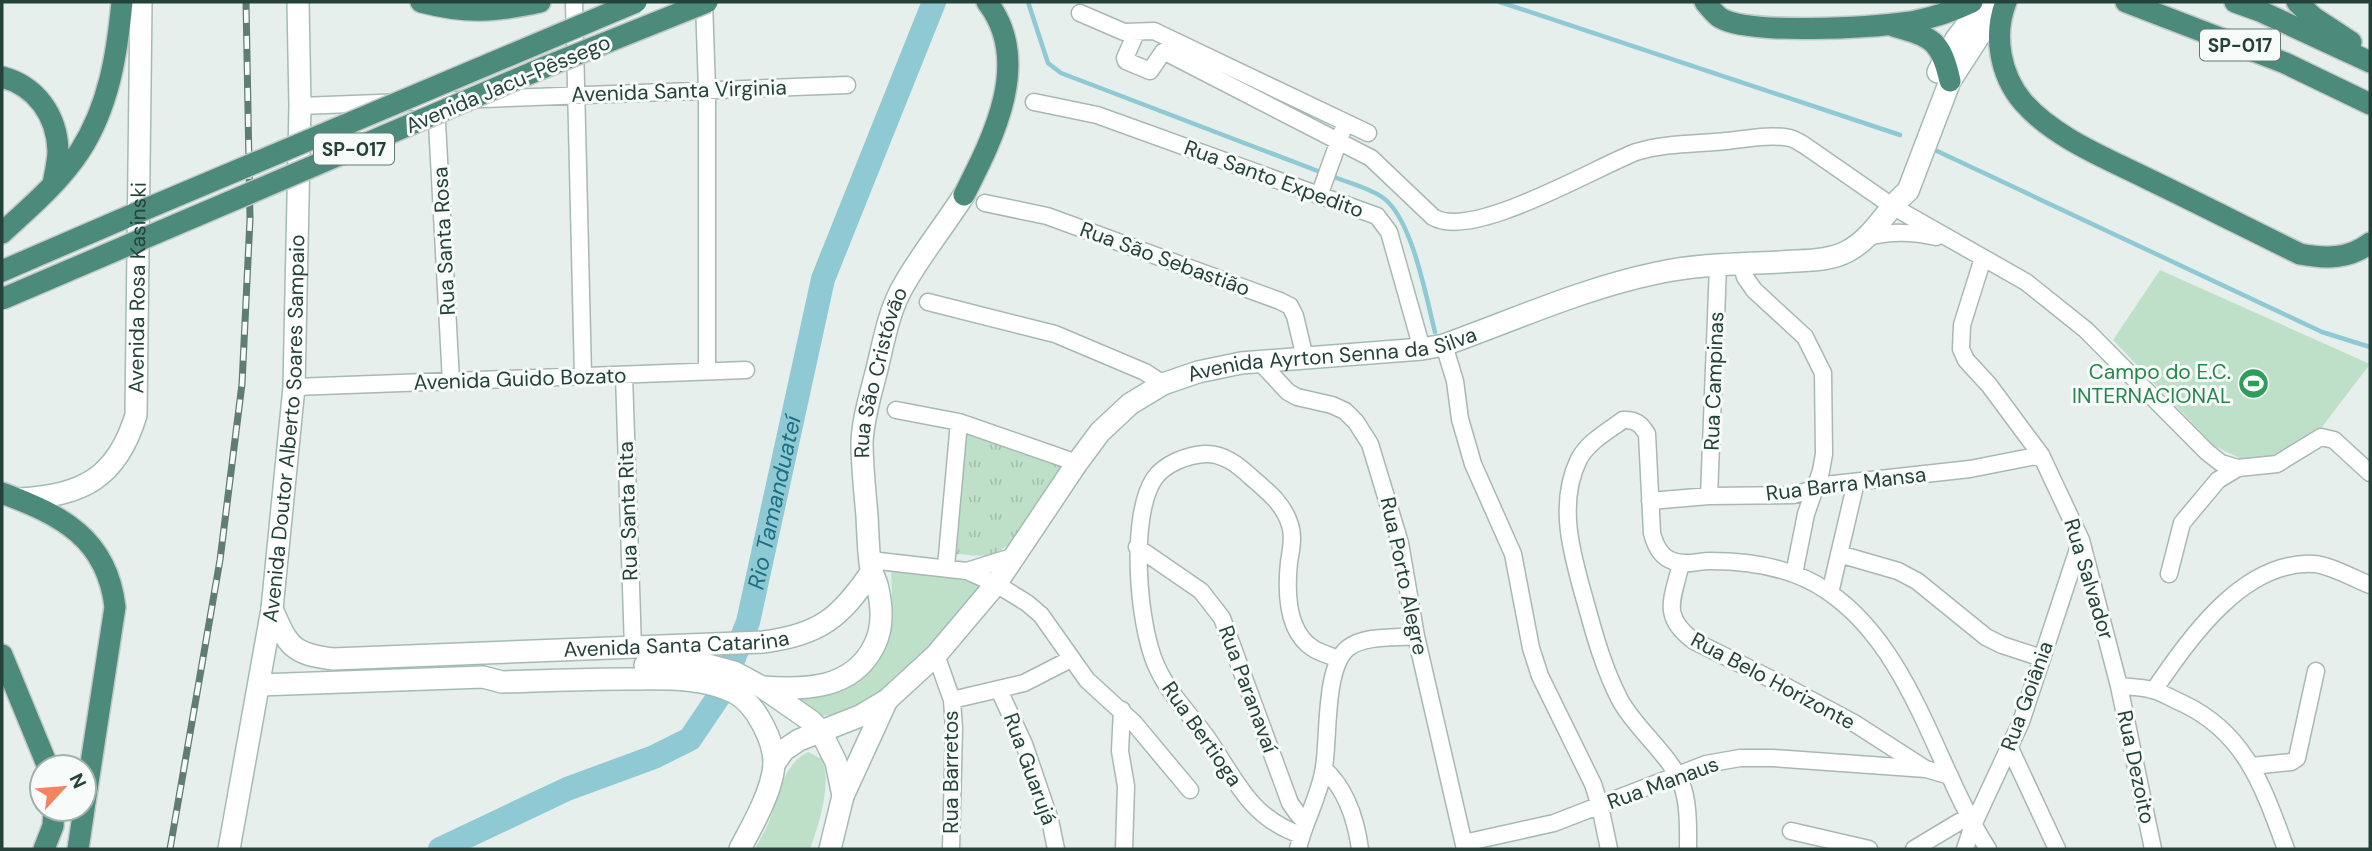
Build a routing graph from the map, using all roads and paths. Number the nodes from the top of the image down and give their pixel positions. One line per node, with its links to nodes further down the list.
1 (122, 2): 38 (highway)
2 (141, 2): 73 (main road, Avenida Rosa Kasinski)
3 (298, 2): 32 (main road, Avenida Doutor Alberto Soares Sampaio)
4 (421, 2): 5 (highway)
5 (540, 2)
6 (575, 2): 27 (street)
7 (636, 2): 49 (highway, Avenida Jacu-Pêssego / SP-017, bridge)
8 (705, 2): 26 (street); 50 (highway, Avenida Jacu-Pêssego / SP-017, bridge)
9 (988, 2): 39 (highway)
10 (1705, 2): 18 (highway)
11 (1972, 2): 18 (highway)
12 (1985, 2): 21 (main road, Avenida Ayrton Senna da Silva)
13 (2003, 2): 24 (main road, Avenida Ayrton Senna da Silva); 45 (highway)
14 (2126, 2): 28 (highway, SP-017)
15 (2235, 2): 22 (highway, SP-017)
16 (2297, 2): 20 (highway)
17 (1080, 13): 19 (street)
18 (1885, 24): 21 (highway)
19 (1136, 33): 34 (street); 36 (street)
20 (2370, 54)
21 (1945, 58): 24 (highway); 41 (main road, Avenida Ayrton Senna da Silva)
22 (2370, 62)
23 (2, 76): 38 (highway)
24 (1950, 81): 41 (main road, Avenida Ayrton Senna da Silva)
25 (848, 85): 26 (street, Avenida Santa Virginia)
26 (707, 90): 27 (street, Avenida Santa Virginia); 59 (street)
27 (577, 94): 29 (street, Avenida Santa Virginia); 61 (street)
28 (2350, 94): 31 (highway, SP-017); 33 (highway)
29 (436, 100): 32 (street, Avenida Santa Virginia); 62 (street, Rua Santa Rosa)
30 (1034, 102): 37 (street, Rua Santo Expedito)
31 (2370, 104)
32 (300, 106): 64 (main road, Avenida Doutor Alberto Soares Sampaio)
33 (2370, 114)
34 (1345, 124): 35 (street); 36 (street)
35 (1368, 133)
36 (1339, 142): 37 (street); 41 (street)
37 (1324, 181): 55 (street, Rua Santo Expedito)
38 (52, 185): 42 (highway)
39 (964, 195): 81 (main road, Rua São Cristóvão)
40 (985, 203): 56 (street, Rua São Sebastião)
41 (1893, 204): 43 (main road, Avenida Ayrton Senna da Silva); 44 (street)
42 (2, 233)
43 (1868, 237): 44 (street); 47 (main road, Avenida Ayrton Senna da Silva)
44 (1952, 240): 46 (street)
45 (2370, 243)
46 (1983, 258): 67 (street, Rua Salvador); 69 (street)
47 (1741, 264): 48 (main road, Avenida Ayrton Senna da Silva); 72 (street)
48 (1718, 266): 54 (main road, Avenida Ayrton Senna da Silva); 74 (street, Rua Campinas)
49 (2, 271)
50 (31, 286): 51 (highway, Avenida Jacu-Pêssego / SP-017, bridge); 53 (highway, bridge)
51 (2, 299)
52 (928, 302): 63 (street)
53 (2, 310)
54 (1444, 345): 55 (main road, Avenida Ayrton Senna da Silva); 120 (street)
55 (1422, 349): 56 (main road, Avenida Ayrton Senna da Silva)
56 (1306, 358): 57 (main road, Avenida Ayrton Senna da Silva)
57 (1260, 362): 63 (main road, Avenida Ayrton Senna da Silva); 90 (street, Rua Porto Alegre)
58 (746, 370): 59 (street, Avenida Guido Bozato)
59 (707, 371): 60 (street, Avenida Guido Bozato)
60 (624, 374): 61 (street, Avenida Guido Bozato); 91 (street, Rua Santa Rita)
61 (583, 376): 62 (street, Avenida Guido Bozato)
62 (451, 382): 64 (street, Avenida Guido Bozato)
63 (1163, 384): 68 (main road, Avenida Ayrton Senna da Silva)
64 (294, 387): 89 (main road, Avenida Doutor Alberto Soares Sampaio)
65 (896, 410): 66 (street)
66 (959, 422): 68 (street); 82 (street)
67 (2041, 455): 71 (street, Rua Barra Mansa); 76 (street, Rua Salvador)
68 (1077, 463): 79 (main road, Avenida Ayrton Senna da Silva)
69 (2238, 468): 70 (street); 85 (street)
70 (2369, 470)
71 (1856, 482): 72 (street, Rua Barra Mansa); 78 (street)
72 (1815, 489): 74 (street, Rua Barra Mansa); 84 (street)
73 (9, 496): 111 (highway)
74 (1709, 496): 75 (street, Rua Barra Mansa)
75 (1650, 501): 80 (street); 116 (street)
76 (2081, 540): 94 (street, Rua Goiânia); 101 (street, Rua Salvador)
77 (1137, 547): 96 (street, Rua Bertioga); 126 (street, Rua Paranavaí); 126 (street, Rua Bertioga)
78 (1839, 554): 88 (street); 94 (street)
79 (1015, 556): 83 (street); 86 (main road, Avenida Ayrton Senna da Silva)
80 (1681, 563): 84 (street); 115 (street, Rua Belo Horizonte)
81 (871, 565): 82 (street); 97 (main road, Avenida Santa Catarina); 102 (main road, Avenida Santa Catarina)
82 (946, 567): 83 (street)
83 (967, 571): 86 (street)
84 (1794, 573): 88 (street)
85 (2169, 574)
86 (996, 584): 92 (main road, Avenida Ayrton Senna da Silva); 95 (street)
87 (2370, 585): 104 (street)
88 (1830, 593): 117 (street)
89 (272, 610): 91 (main road, Avenida Santa Catarina); 99 (main road, Avenida Doutor Alberto Soares Sampaio)
90 (1416, 636): 96 (street); 127 (street, Rua Porto Alegre)
91 (633, 648): 97 (main road, Avenida Santa Catarina)
92 (936, 654): 105 (street, Rua Barretos); 106 (main road, Avenida Ayrton Senna da Silva)
93 (2, 655): 110 (highway)
94 (2042, 658): 109 (street, Rua Goiânia)
95 (1071, 659): 103 (street); 107 (street)
96 (1339, 659): 114 (street)
97 (702, 664): 99 (main road, Avenida Santa Catarina); 100 (main road, Avenida Santa Catarina)
98 (2316, 671): 113 (street)
99 (259, 685): 130 (main road, Avenida Doutor Alberto Soares Sampaio)
100 (739, 685): 102 (main road, Avenida Santa Catarina); 112 (main road, Avenida Santa Catarina)
101 (2119, 686): 104 (street); 145 (street, Rua Dezoito)
102 (762, 687): 108 (main road, Avenida Santa Catarina)
103 (999, 690): 105 (street); 135 (street, Rua Guarujá)
104 (2154, 690): 113 (street)
105 (952, 700): 124 (street, Rua Barretos)
106 (887, 701): 108 (main road, Avenida Ayrton Senna da Silva); 119 (main road, Avenida Ayrton Senna da Silva)
107 (1122, 710): 118 (street); 136 (street)
108 (820, 730): 112 (main road, Avenida Ayrton Senna da Silva); 119 (main road, Avenida Santa Catarina)
109 (2010, 746): 121 (street, Rua Goiânia); 144 (street)
110 (43, 753)
111 (93, 753)
112 (774, 764): 131 (main road)
113 (2252, 766): 146 (street)
114 (1324, 769): 126 (street); 137 (street)
115 (1926, 769): 116 (street, Rua Manaus); 117 (street, Rua Manaus)
116 (1677, 775): 120 (street, Rua Manaus); 139 (street)
117 (1950, 776): 121 (street)
118 (1189, 790)
119 (843, 796): 132 (main road, Avenida Santa Catarina)
120 (1600, 806): 127 (street, Rua Manaus); 138 (street)
121 (1971, 820): 141 (street); 142 (street, Rua Goiânia); 143 (street)
122 (52, 823): 128 (highway)
123 (82, 823): 129 (highway)
124 (951, 830): 133 (street); 134 (street, Rua Barretos)
125 (1791, 831): 140 (street)
126 (1301, 835)
127 (1464, 846)
128 (44, 849)
129 (78, 849)
130 (229, 849)
131 (740, 849)
132 (830, 849)
133 (941, 849)
134 (951, 849)
135 (1056, 849)
136 (1124, 849)
137 (1360, 849)
138 (1609, 849)
139 (1688, 849)
140 (1869, 849)
141 (1914, 849)
142 (1965, 849)
143 (1988, 849)
144 (2057, 849)
145 (2153, 849)
146 (2286, 849)

